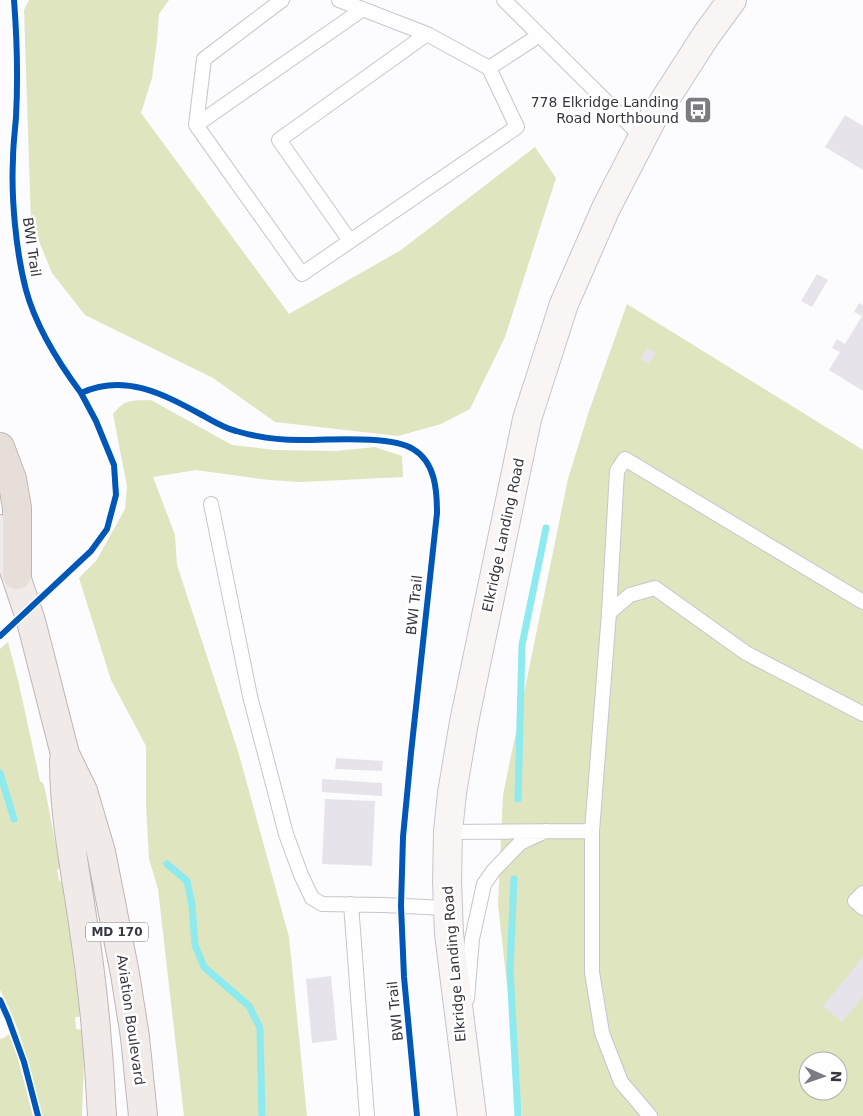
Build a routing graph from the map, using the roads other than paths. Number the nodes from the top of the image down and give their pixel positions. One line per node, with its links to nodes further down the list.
1 (282, 0): 9 (lane)
2 (339, 0): 5 (lane)
3 (504, 0): 7 (lane)
4 (732, 0): 10 (main road, Elkridge Landing Road)
5 (363, 10): 6 (lane); 9 (lane)
6 (427, 34): 8 (lane); 11 (lane)
7 (538, 36): 8 (lane); 10 (lane)
8 (489, 68): 11 (lane)
9 (196, 125): 11 (lane)
10 (643, 138): 22 (main road, Elkridge Landing Road)
11 (350, 241)
12 (0, 447): 15 (highway)
13 (211, 504): 24 (lane)
14 (0, 528): 15 (main road, Aviation Boulevard / MD 170)
15 (17, 575): 19 (main road, Aviation Boulevard / MD 170)
16 (863, 602): 17 (lane)
17 (609, 613): 18 (lane); 21 (lane)
18 (863, 714)
19 (65, 754): 28 (main road, Aviation Boulevard / MD 170); 29 (main road, Aviation Boulevard / MD 170)
20 (546, 831): 21 (lane); 22 (lane); 27 (lane)
21 (592, 831): 32 (lane)
22 (448, 832): 25 (main road, Elkridge Landing Road)
23 (863, 893): 26 (lane)
24 (351, 904): 25 (lane); 30 (lane)
25 (447, 908): 27 (main road, Elkridge Landing Road)
26 (863, 908)
27 (463, 1052): 31 (main road, Elkridge Landing Road)
28 (102, 1116)
29 (143, 1116)
30 (367, 1116)
31 (472, 1116)
32 (650, 1116)

